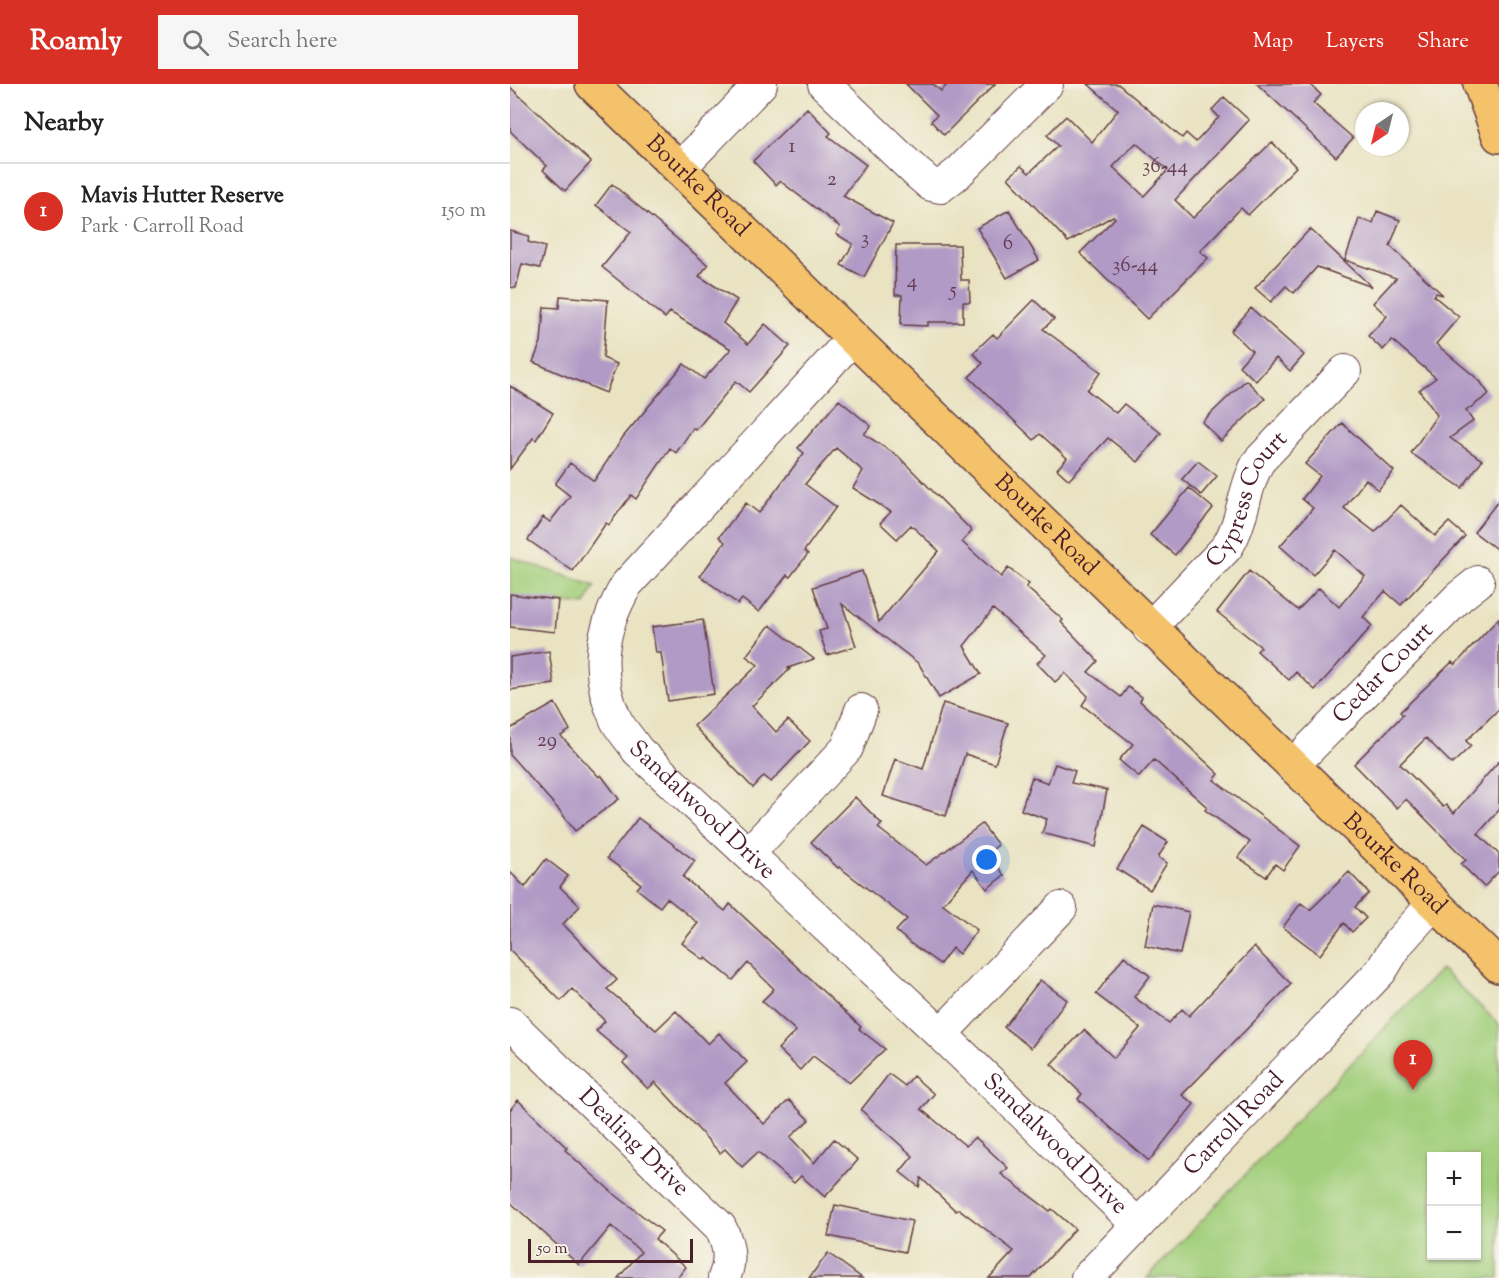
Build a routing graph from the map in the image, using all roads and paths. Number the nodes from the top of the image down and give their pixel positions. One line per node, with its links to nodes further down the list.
1 (592, 84): 7 (main road, Bourke Road)
2 (761, 84): 7 (street)
3 (824, 84): 4 (street)
4 (1047, 84)
5 (1480, 84): 6 (main road)
6 (1499, 136)
7 (680, 168): 8 (main road, Bourke Road)
8 (853, 338): 11 (main road, Bourke Road); 14 (street, Sandalwood Drive)
9 (1345, 371): 11 (street, Cypress Court)
10 (1484, 579): 13 (street, Cedar Court)
11 (1149, 628): 13 (main road, Bourke Road)
12 (861, 710): 14 (street)
13 (1292, 766): 16 (main road, Bourke Road)
14 (749, 853): 19 (street, Sandalwood Drive)
15 (1061, 908): 19 (street)
16 (1440, 909): 17 (main road, Bourke Road); 20 (street, Carroll Road)
17 (1499, 966)
18 (510, 1023): 21 (street, Dealing Drive)
19 (941, 1034): 20 (street, Sandalwood Drive)
20 (1138, 1225): 22 (street, Carroll Road)
21 (724, 1278)
22 (1087, 1278)

